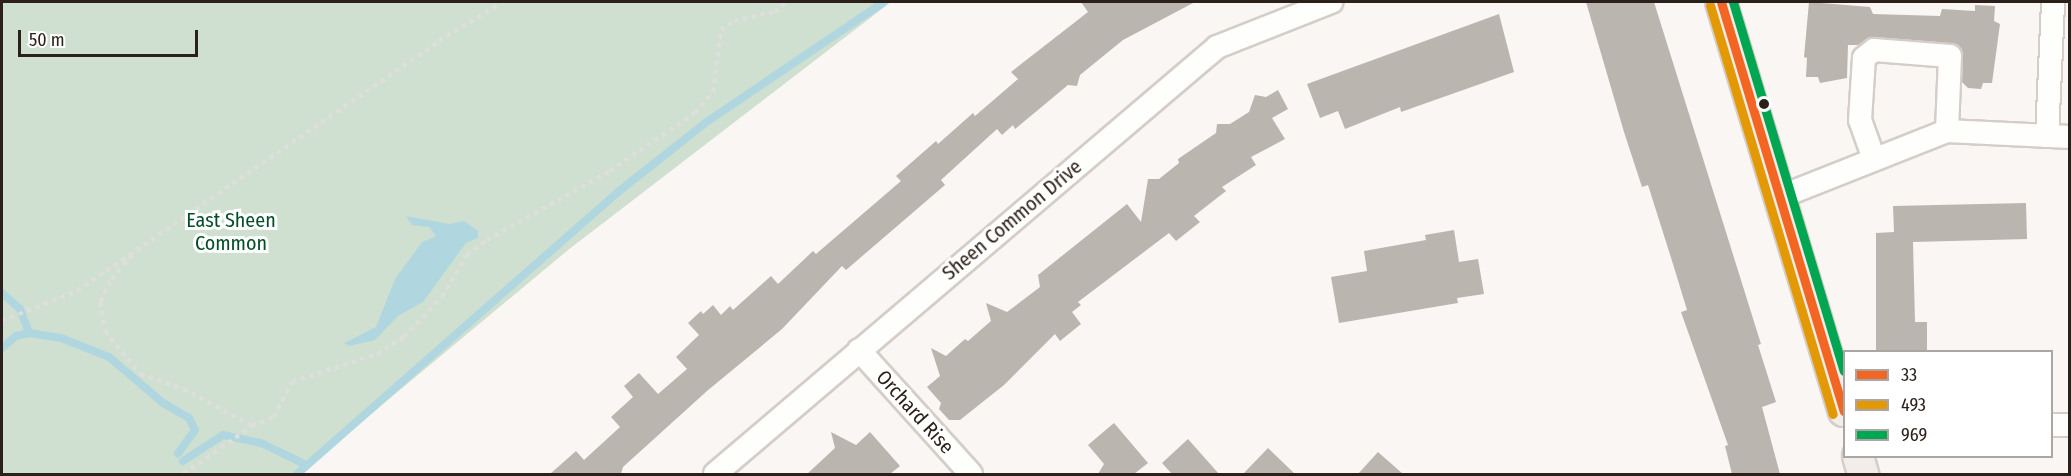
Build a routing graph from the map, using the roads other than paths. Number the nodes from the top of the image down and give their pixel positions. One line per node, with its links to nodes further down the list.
1 (1331, 2): 9 (street, Sheen Common Drive)
2 (1721, 2): 8 (main road)
3 (2053, 2): 5 (street)
4 (1947, 130): 5 (street); 7 (street); 7 (street)
5 (2047, 136): 6 (street)
6 (2070, 136)
7 (1874, 159): 8 (street)
8 (1780, 197): 10 (main road)
9 (860, 350): 14 (street, Sheen Common Drive); 15 (street, Orchard Rise)
10 (1843, 404)
11 (2053, 425): 12 (street)
12 (2070, 425)
13 (1859, 458): 16 (main road)
14 (716, 474)
15 (971, 474)
16 (1863, 474)

